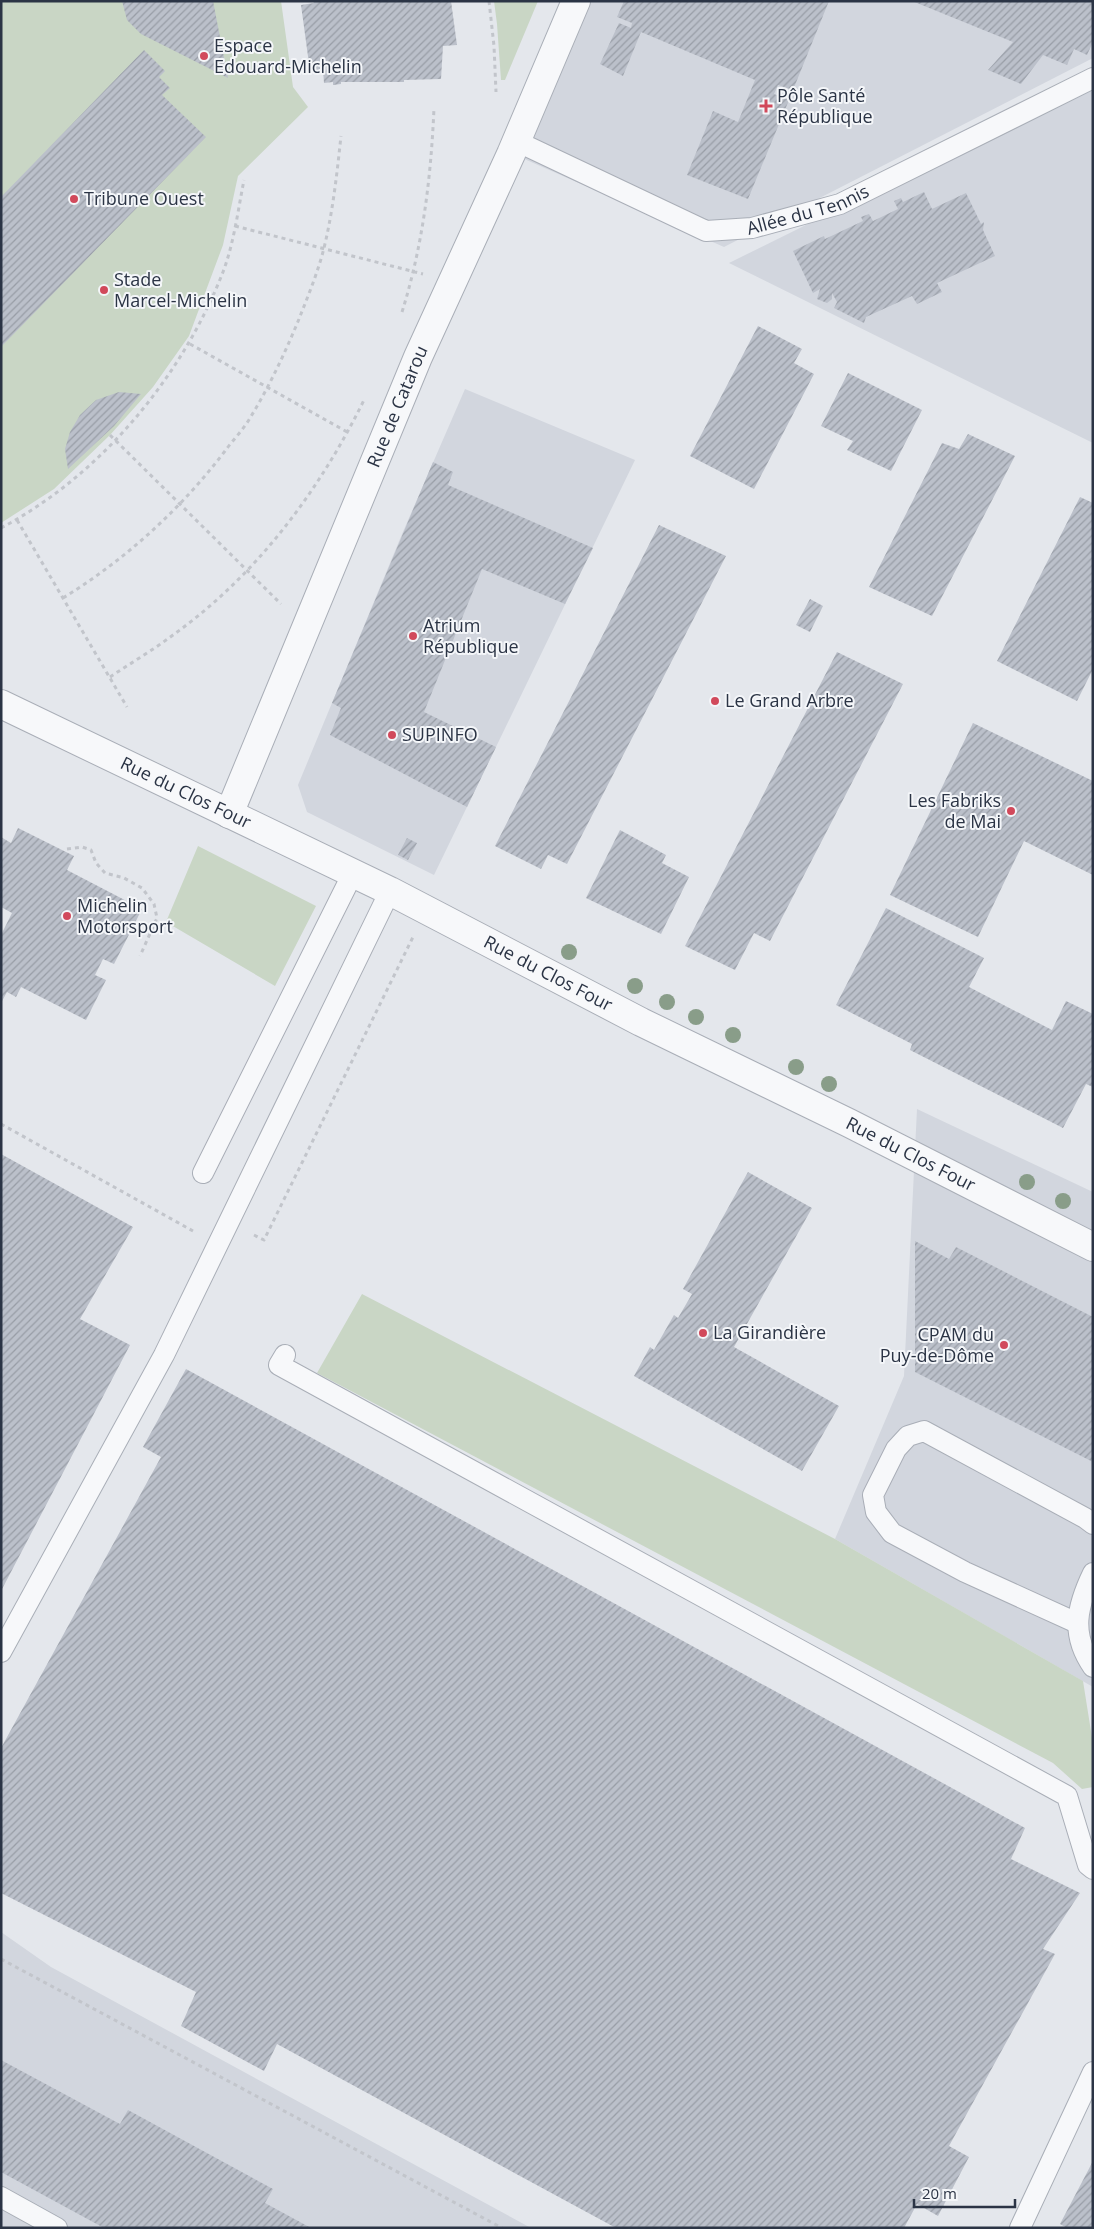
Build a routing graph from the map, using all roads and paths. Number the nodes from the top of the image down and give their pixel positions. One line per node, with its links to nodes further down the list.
1 (489, 1): 4 (path)
2 (576, 1): 7 (street, Rue de Catarou)
3 (1093, 78): 7 (lane, Allée du Tennis)
4 (496, 92)
5 (434, 108): 11 (path)
6 (341, 136): 10 (path)
7 (516, 141): 12 (street, Rue de Catarou)
8 (244, 180): 9 (path)
9 (235, 226): 10 (path); 14 (path)
10 (324, 249): 11 (path); 15 (path)
11 (414, 272): 12 (path); 13 (path)
12 (453, 281): 20 (street, Rue de Catarou)
13 (402, 313)
14 (190, 344): 15 (path); 19 (path)
15 (267, 387): 17 (path); 21 (path)
16 (368, 390): 17 (path)
17 (348, 433): 20 (path); 24 (path)
18 (110, 436): 19 (path)
19 (114, 440): 21 (path); 22 (path)
20 (380, 450): 26 (street, Rue de Catarou)
21 (180, 504): 24 (path); 25 (path)
22 (17, 520): 23 (path); 25 (path)
23 (1, 528)
24 (247, 571): 26 (path); 27 (path)
25 (63, 598): 27 (path)
26 (306, 629): 30 (street, Rue de Catarou)
27 (110, 677): 29 (path)
28 (1, 704): 30 (street, Rue du Clos Four)
29 (127, 707)
30 (229, 814): 32 (street, Rue du Clos Four)
31 (67, 849): 35 (path)
32 (353, 873): 33 (street, Rue du Clos Four); 37 (lane)
33 (390, 891): 34 (street, Rue du Clos Four); 38 (lane)
34 (427, 910): 38 (path); 40 (street, Rue du Clos Four)
35 (140, 956)
36 (1, 1124): 39 (path)
37 (202, 1173)
38 (229, 1222): 39 (lane)
39 (218, 1244): 45 (lane)
40 (1093, 1247)
41 (285, 1355): 47 (lane)
42 (1093, 1524): 44 (lane)
43 (1093, 1573): 44 (lane)
44 (1077, 1623): 46 (lane)
45 (1, 1652)
46 (1093, 1667)
47 (1093, 1869)
48 (1, 1959): 52 (path)
49 (1093, 2072): 53 (lane)
50 (1, 2197): 51 (lane)
51 (57, 2228)
52 (502, 2228)
53 (1020, 2228)

